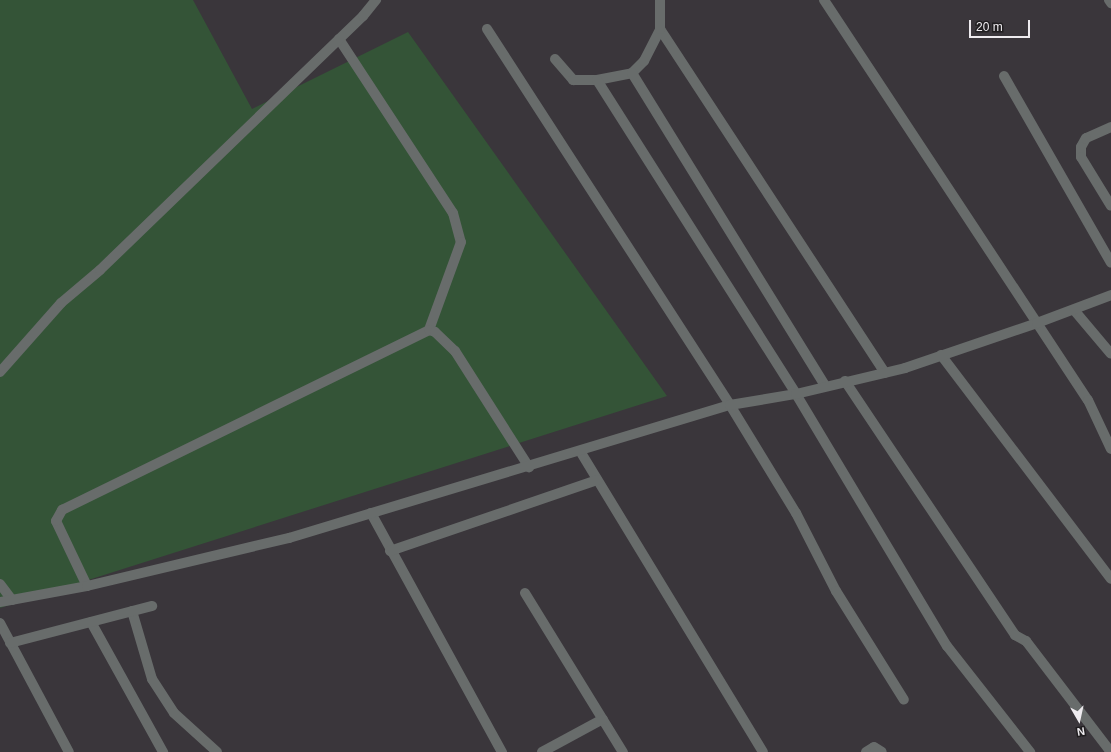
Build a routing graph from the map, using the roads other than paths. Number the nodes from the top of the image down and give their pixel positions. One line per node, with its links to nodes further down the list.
1 (376, 0): 8 (street)
2 (660, 0): 7 (street)
3 (824, 0): 18 (street)
4 (1109, 0): 5 (street)
5 (1111, 3)
6 (487, 28): 27 (street)
7 (660, 29): 10 (street); 23 (street)
8 (339, 39): 19 (street); 22 (street)
9 (555, 59): 12 (street)
10 (632, 73): 12 (street); 25 (street)
11 (1004, 76): 15 (street)
12 (597, 80): 26 (street)
13 (1111, 127): 14 (street)
14 (1111, 206)
15 (1111, 263)
16 (1111, 294): 17 (street)
17 (1074, 310): 18 (street); 20 (street)
18 (1037, 323): 21 (street); 28 (street)
19 (429, 330): 30 (street); 36 (street)
20 (1111, 354)
21 (941, 355): 23 (street); 34 (street)
22 (0, 372)
23 (885, 373): 24 (street)
24 (845, 381): 25 (street); 57 (street)
25 (825, 385): 26 (street)
26 (796, 394): 27 (street); 56 (street)
27 (730, 404): 29 (street); 45 (street)
28 (1111, 448)
29 (580, 451): 30 (street); 31 (street)
30 (529, 467): 32 (street)
31 (597, 480): 33 (street); 53 (street)
32 (371, 513): 33 (street); 36 (street)
33 (390, 551): 50 (street)
34 (1111, 579)
35 (0, 584): 38 (street)
36 (87, 586): 38 (street)
37 (525, 593): 46 (street)
38 (12, 600): 39 (street)
39 (0, 602)
40 (152, 606): 41 (street)
41 (132, 612): 42 (street); 49 (street)
42 (91, 622): 44 (street); 48 (street)
43 (0, 623): 44 (street)
44 (10, 643): 47 (street)
45 (904, 700)
46 (603, 719): 51 (street); 52 (street)
47 (69, 752)
48 (163, 752)
49 (217, 752)
50 (502, 752)
51 (542, 752)
52 (623, 752)
53 (763, 752)
54 (866, 752): 55 (street)
55 (882, 752)
56 (1030, 752)
57 (1111, 752)

